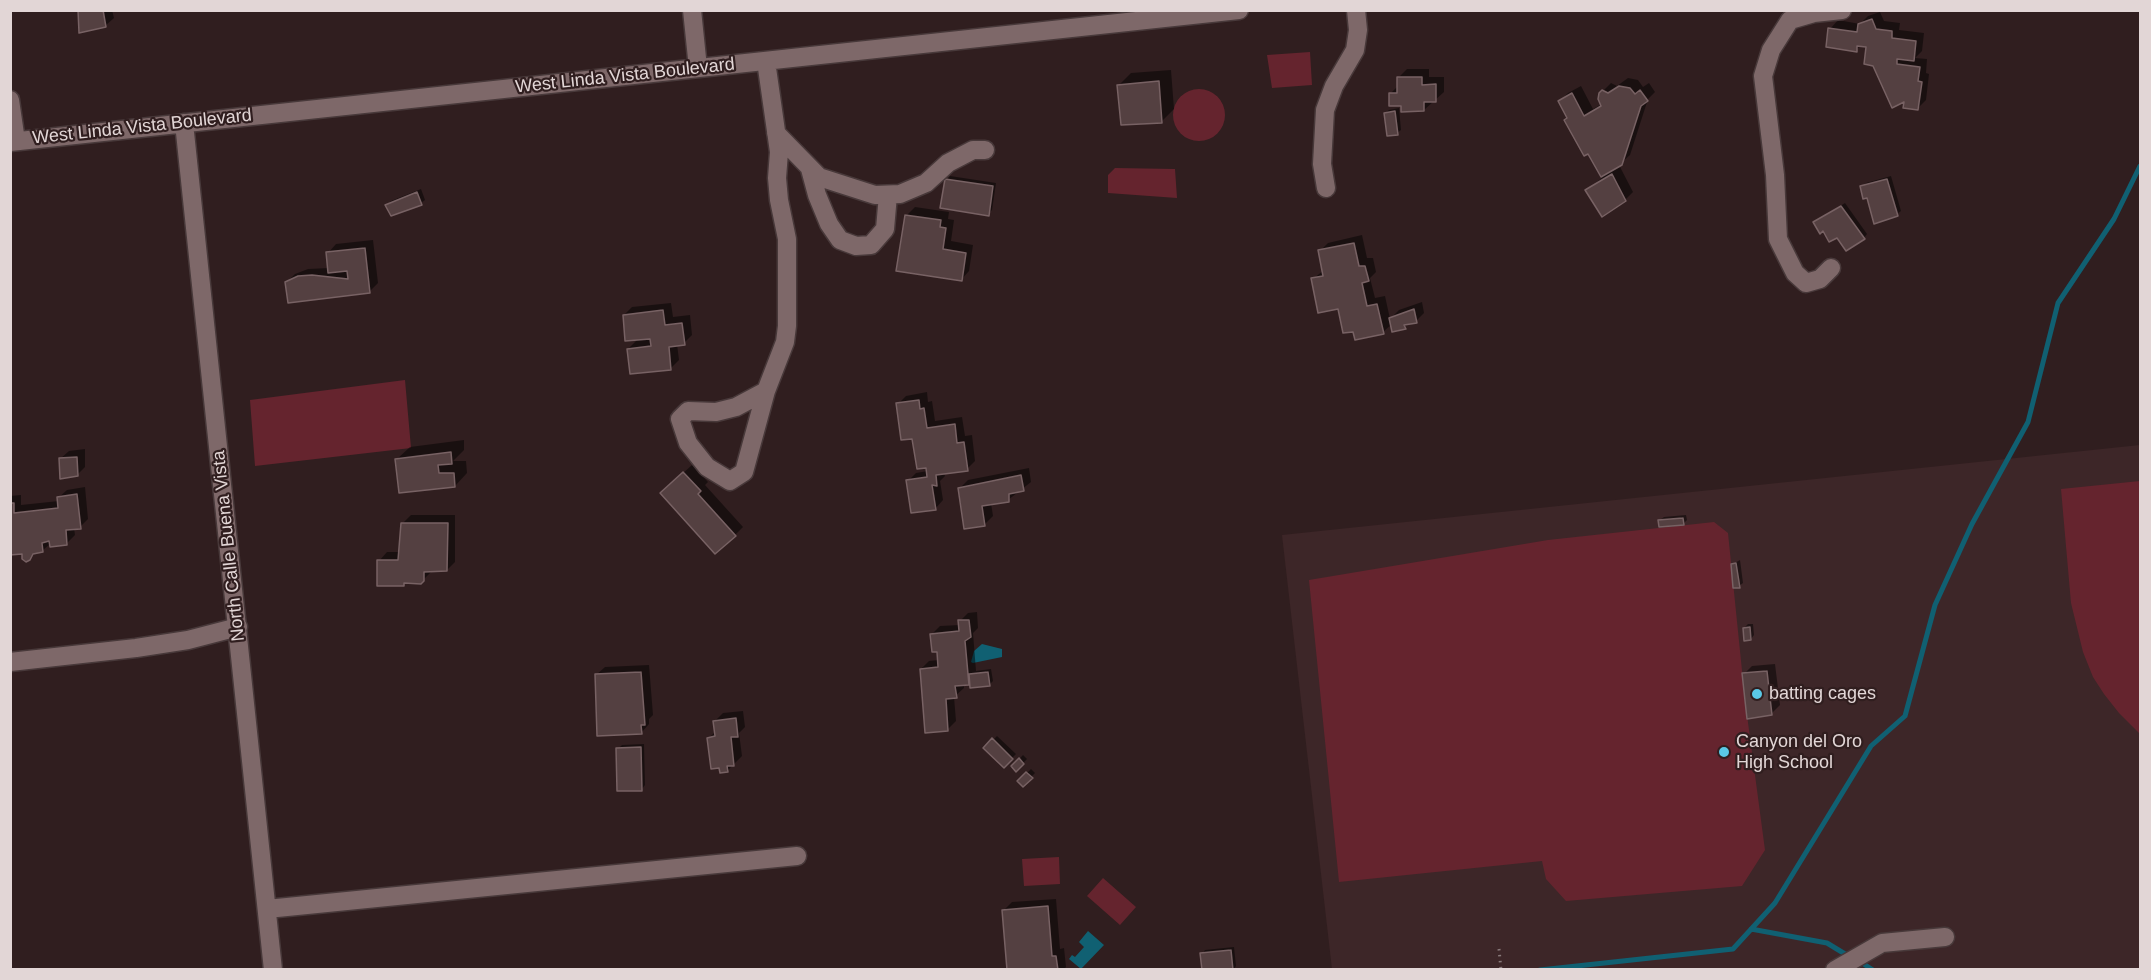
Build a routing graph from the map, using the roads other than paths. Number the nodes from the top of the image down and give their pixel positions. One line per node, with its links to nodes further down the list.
1 (692, 10): 6 (street)
2 (1239, 10): 5 (street, West Linda Vista Boulevard)
3 (1356, 10): 13 (street)
4 (1842, 10): 15 (street)
5 (766, 61): 6 (street, West Linda Vista Boulevard); 9 (street)
6 (698, 68): 8 (street, West Linda Vista Boulevard)
7 (10, 100): 10 (street)
8 (184, 123): 10 (street, West Linda Vista Boulevard); 17 (street, North Calle Buena Vista)
9 (776, 133): 12 (street); 16 (street)
10 (13, 142)
11 (985, 150): 14 (street)
12 (810, 169): 14 (street); 14 (street)
13 (1326, 188)
14 (888, 195)
15 (1831, 268)
16 (766, 391): 16 (street)
17 (238, 627): 18 (street); 20 (street, North Calle Buena Vista)
18 (10, 662)
19 (797, 856): 20 (street)
20 (267, 909): 22 (street, North Calle Buena Vista)
21 (1945, 937): 23 (street)
22 (273, 969)
23 (1835, 969)

